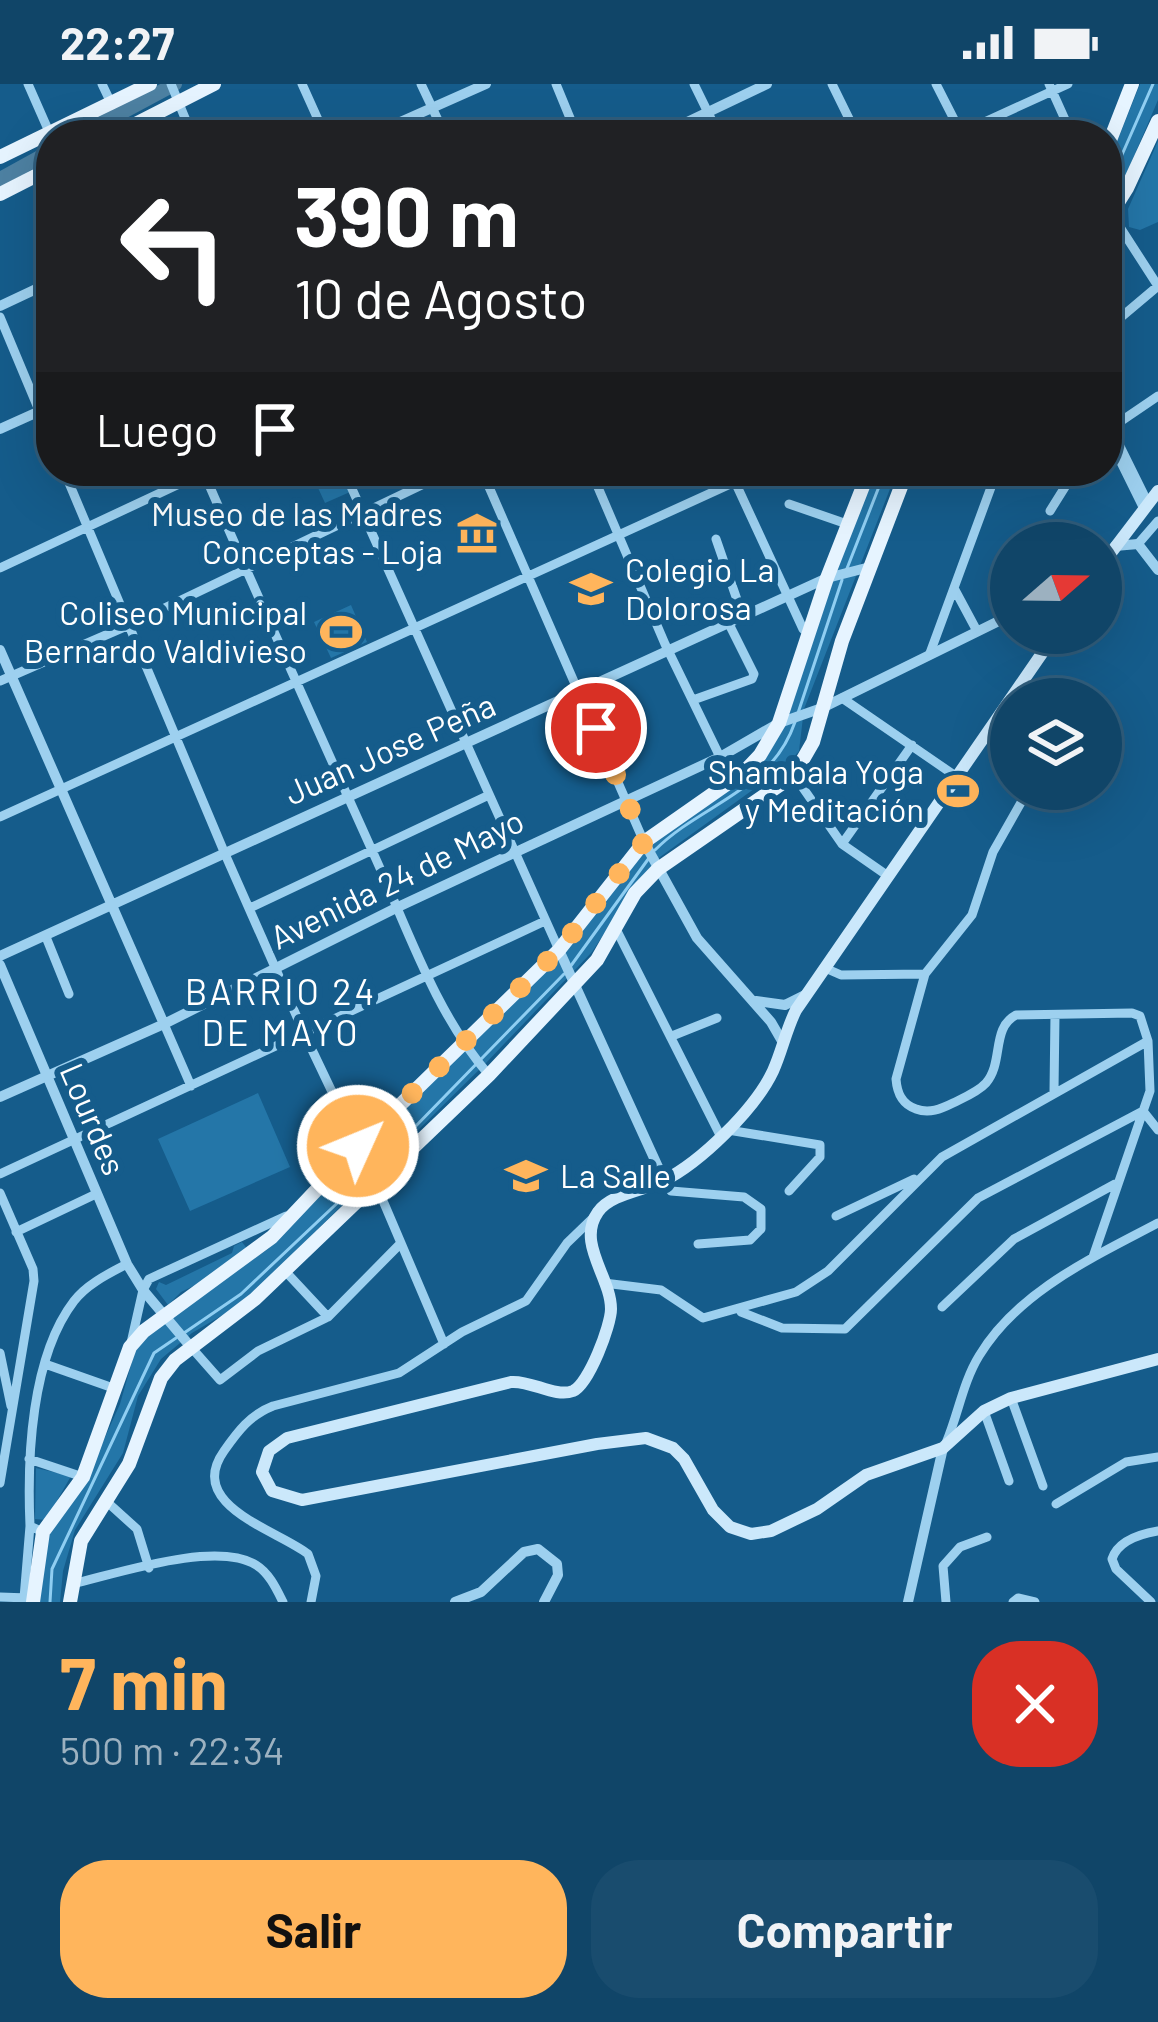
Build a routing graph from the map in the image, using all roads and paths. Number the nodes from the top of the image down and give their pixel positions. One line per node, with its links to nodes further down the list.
1 (28, 84): 21 (street)
2 (102, 84): 18 (street)
3 (150, 84): 18 (main road)
4 (171, 84): 17 (street)
5 (214, 84): 17 (main road)
6 (302, 84): 25 (street)
7 (421, 84): 19 (street)
8 (486, 84): 19 (street)
9 (556, 84): 28 (street)
10 (694, 84): 20 (street)
11 (767, 84): 20 (street)
12 (832, 84): 31 (street)
13 (937, 84): 32 (street)
14 (1068, 84): 16 (street)
15 (1132, 84): 35 (main road)
16 (1051, 88): 33 (street); 34 (street)
17 (179, 101): 23 (main road); 24 (street)
18 (112, 105): 22 (main road)
19 (433, 108): 26 (street); 27 (street)
20 (708, 112): 29 (street); 30 (street)
21 (44, 120)
22 (81, 120)
23 (143, 120)
24 (187, 120)
25 (318, 120)
26 (405, 120)
27 (438, 120)
28 (571, 120)
29 (691, 120)
30 (712, 120)
31 (850, 120)
32 (954, 120)
33 (988, 120)
34 (1065, 120)
35 (1118, 120)
36 (1158, 121): 40 (main road)
37 (36, 141): 38 (main road)
38 (0, 158)
39 (36, 176): 41 (main road)
40 (1122, 189)
41 (0, 194)
42 (1122, 233): 43 (street)
43 (1158, 286): 46 (street)
44 (36, 289): 45 (street)
45 (0, 306)
46 (1122, 316)
47 (0, 317): 48 (street)
48 (36, 390)
49 (1158, 397): 51 (street)
50 (36, 412): 52 (street)
51 (1122, 419)
52 (0, 429)
53 (1122, 457): 69 (street)
54 (71, 486): 74 (street)
55 (175, 486): 74 (street)
56 (211, 486): 82 (street)
57 (351, 486): 71 (street)
58 (421, 486): 71 (street)
59 (489, 486): 85 (street)
60 (598, 486): 75 (street)
61 (714, 486): 75 (street)
62 (738, 486): 87 (street)
63 (865, 486): 73 (main road)
64 (900, 486): 81 (main road)
65 (991, 486): 86 (street)
66 (1066, 486): 70 (street)
67 (1158, 491): 69 (main road)
68 (789, 504): 73 (street)
69 (1146, 506): 76 (main road)
70 (1050, 512)
71 (364, 515): 82 (street); 92 (street)
72 (1158, 521): 78 (street)
73 (847, 524): 84 (main road)
74 (88, 526): 80 (street); 90 (street)
75 (620, 536): 85 (street); 95 (street)
76 (1122, 537)
77 (716, 539): 88 (street)
78 (1138, 544): 79 (street); 83 (street)
79 (1122, 545)
80 (0, 568)
81 (866, 568): 84 (street, Juan Jose Peña); 103 (main road)
82 (245, 569): 90 (street); 99 (street)
83 (1158, 570)
84 (830, 577): 87 (street, Juan Jose Peña); 94 (main road)
85 (530, 578): 92 (street); 100 (street)
86 (955, 590): 93 (street); 97 (street)
87 (788, 597): 88 (street, Juan Jose Peña); 94 (street)
88 (743, 617): 89 (street, Juan Jose Peña)
89 (729, 624): 95 (street, Juan Jose Peña); 102 (street)
90 (129, 625): 98 (street); 106 (street)
91 (990, 625): 93 (street, Avenida 24 de Mayo)
92 (416, 629): 99 (street); 108 (street)
93 (977, 631): 97 (street, Avenida 24 de Mayo)
94 (809, 634): 104 (main road)
95 (670, 649): 100 (street, Juan Jose Peña); 102 (street)
96 (0, 650): 98 (street)
97 (930, 653): 101 (street, Avenida 24 de Mayo)
98 (5, 679): 112 (street)
99 (294, 684): 106 (street); 114 (street)
100 (580, 692): 108 (street, Juan Jose Peña); 115 (street)
101 (842, 698): 103 (street, Avenida 24 de Mayo); 107 (street)
102 (693, 700): 109 (street)
103 (822, 709): 104 (street, Avenida 24 de Mayo); 110 (main road)
104 (779, 723): 109 (street, Avenida 24 de Mayo); 118 (main road)
105 (990, 730): 111 (main road)
106 (176, 735): 112 (street); 122 (street)
107 (912, 745): 111 (street); 119 (street)
108 (466, 746): 113 (street); 114 (street, Juan Jose Peña)
109 (720, 757): 115 (street, Avenida 24 de Mayo)
110 (794, 775): 119 (street); 123 (main road)
111 (957, 777): 124 (main road)
112 (60, 790): 117 (street); 126 (street)
113 (489, 795): 120 (street); 121 (street)
114 (347, 797): 120 (street); 122 (street, Juan Jose Peña)
115 (626, 801): 118 (street); 121 (street, Avenida 24 de Mayo)
116 (1018, 810): 137 (street)
117 (0, 817)
118 (644, 842): 123 (street); 131 (main road)
119 (842, 844): 124 (street)
120 (373, 851): 125 (street); 127 (street)
121 (513, 852): 125 (street, Avenida 24 de Mayo); 128 (street)
122 (225, 854): 126 (street, Juan Jose Peña); 127 (street)
123 (658, 868): 129 (main road); 141 (street)
124 (888, 876): 135 (main road)
125 (398, 907): 134 (street, Avenida 24 de Mayo); 136 (street)
126 (110, 908): 130 (street, Juan Jose Peña); 144 (street)
127 (250, 908): 134 (street)
128 (544, 921): 131 (street); 136 (street)
129 (615, 927): 138 (main road); 146 (street)
130 (46, 937): 132 (street, Juan Jose Peña); 139 (street)
131 (559, 950): 138 (street); 149 (main road)
132 (0, 956)
133 (0, 965): 151 (street, Lourdes)
134 (275, 967): 144 (street, Avenida 24 de Mayo); 145 (street)
135 (825, 968): 137 (street); 140 (main road)
136 (429, 973): 145 (street); 149 (street)
137 (925, 974): 142 (street)
138 (574, 985): 150 (main road); 163 (street)
139 (70, 994)
140 (806, 994): 141 (street); 147 (main road)
141 (753, 1000): 147 (street)
142 (1055, 1015): 148 (street); 153 (street)
143 (717, 1018): 146 (street)
144 (164, 1024): 151 (street, Avenida 24 de Mayo); 152 (street)
145 (304, 1034): 152 (street); 159 (street)
146 (672, 1036): 157 (street)
147 (782, 1041): 157 (main road)
148 (1148, 1041): 153 (street); 155 (street)
149 (464, 1046): 150 (street); 159 (main road)
150 (487, 1073): 162 (main road)
151 (44, 1075): 154 (street, Avenida 24 de Mayo); 158 (street, Lourdes)
152 (191, 1087): 158 (street)
153 (1054, 1091): 161 (street)
154 (0, 1097)
155 (1142, 1111): 156 (street); 164 (street); 181 (street)
156 (1158, 1130)
157 (724, 1134): 163 (main road); 165 (street)
158 (72, 1139): 160 (street); 167 (street, Lourdes)
159 (360, 1148): 162 (street); 168 (main road)
160 (0, 1174)
161 (924, 1174): 170 (street); 181 (street)
162 (374, 1179): 173 (street); 177 (main road)
163 (664, 1180): 169 (main road); 174 (street)
164 (1115, 1184): 175 (street); 180 (street)
165 (789, 1191)
166 (0, 1193): 172 (street)
167 (96, 1195): 172 (street); 176 (street, Lourdes)
168 (296, 1211): 179 (street); 183 (main road)
169 (595, 1216): 178 (main road); 185 (street)
170 (836, 1216)
171 (1158, 1223): 175 (street)
172 (16, 1232): 193 (street)
173 (400, 1244): 182 (street); 185 (street)
174 (698, 1244)
175 (1093, 1257): 194 (street)
176 (127, 1264): 179 (street, Lourdes); 189 (street)
177 (285, 1271): 182 (street); 184 (main road)
178 (604, 1283): 181 (street); 194 (main road)
179 (143, 1290): 183 (street, Lourdes); 186 (street)
180 (942, 1307)
181 (738, 1311)
182 (328, 1317): 184 (street)
183 (167, 1319): 184 (street, Lourdes); 186 (main road)
184 (188, 1344): 201 (main road)
185 (444, 1344): 212 (street)
186 (130, 1347): 190 (main road)
187 (0, 1353): 193 (street)
188 (1158, 1359): 191 (main road)
189 (45, 1364): 190 (street); 196 (street)
190 (116, 1389): 197 (main road)
191 (1011, 1398): 192 (main road); 200 (street)
192 (984, 1411): 194 (main road); 198 (street)
193 (12, 1423): 199 (street)
194 (944, 1448): 215 (street)
195 (1158, 1457): 202 (street)
196 (29, 1459): 197 (street); 203 (street)
197 (83, 1477): 203 (main road)
198 (1009, 1481)
199 (0, 1484)
200 (1042, 1486)
201 (106, 1501): 206 (street); 207 (main road)
202 (1056, 1504)
203 (36, 1529): 209 (main road)
204 (1158, 1531): 219 (street)
205 (987, 1537): 216 (street)
206 (148, 1568): 207 (street); 211 (street)
207 (72, 1584): 210 (main road)
208 (0, 1597): 209 (street)
209 (31, 1597)
210 (70, 1602)
211 (283, 1602)
212 (311, 1602)
213 (455, 1602): 214 (street)
214 (544, 1602)
215 (908, 1602)
216 (946, 1602)
217 (1013, 1602): 218 (street)
218 (1035, 1602)
219 (1151, 1602)

